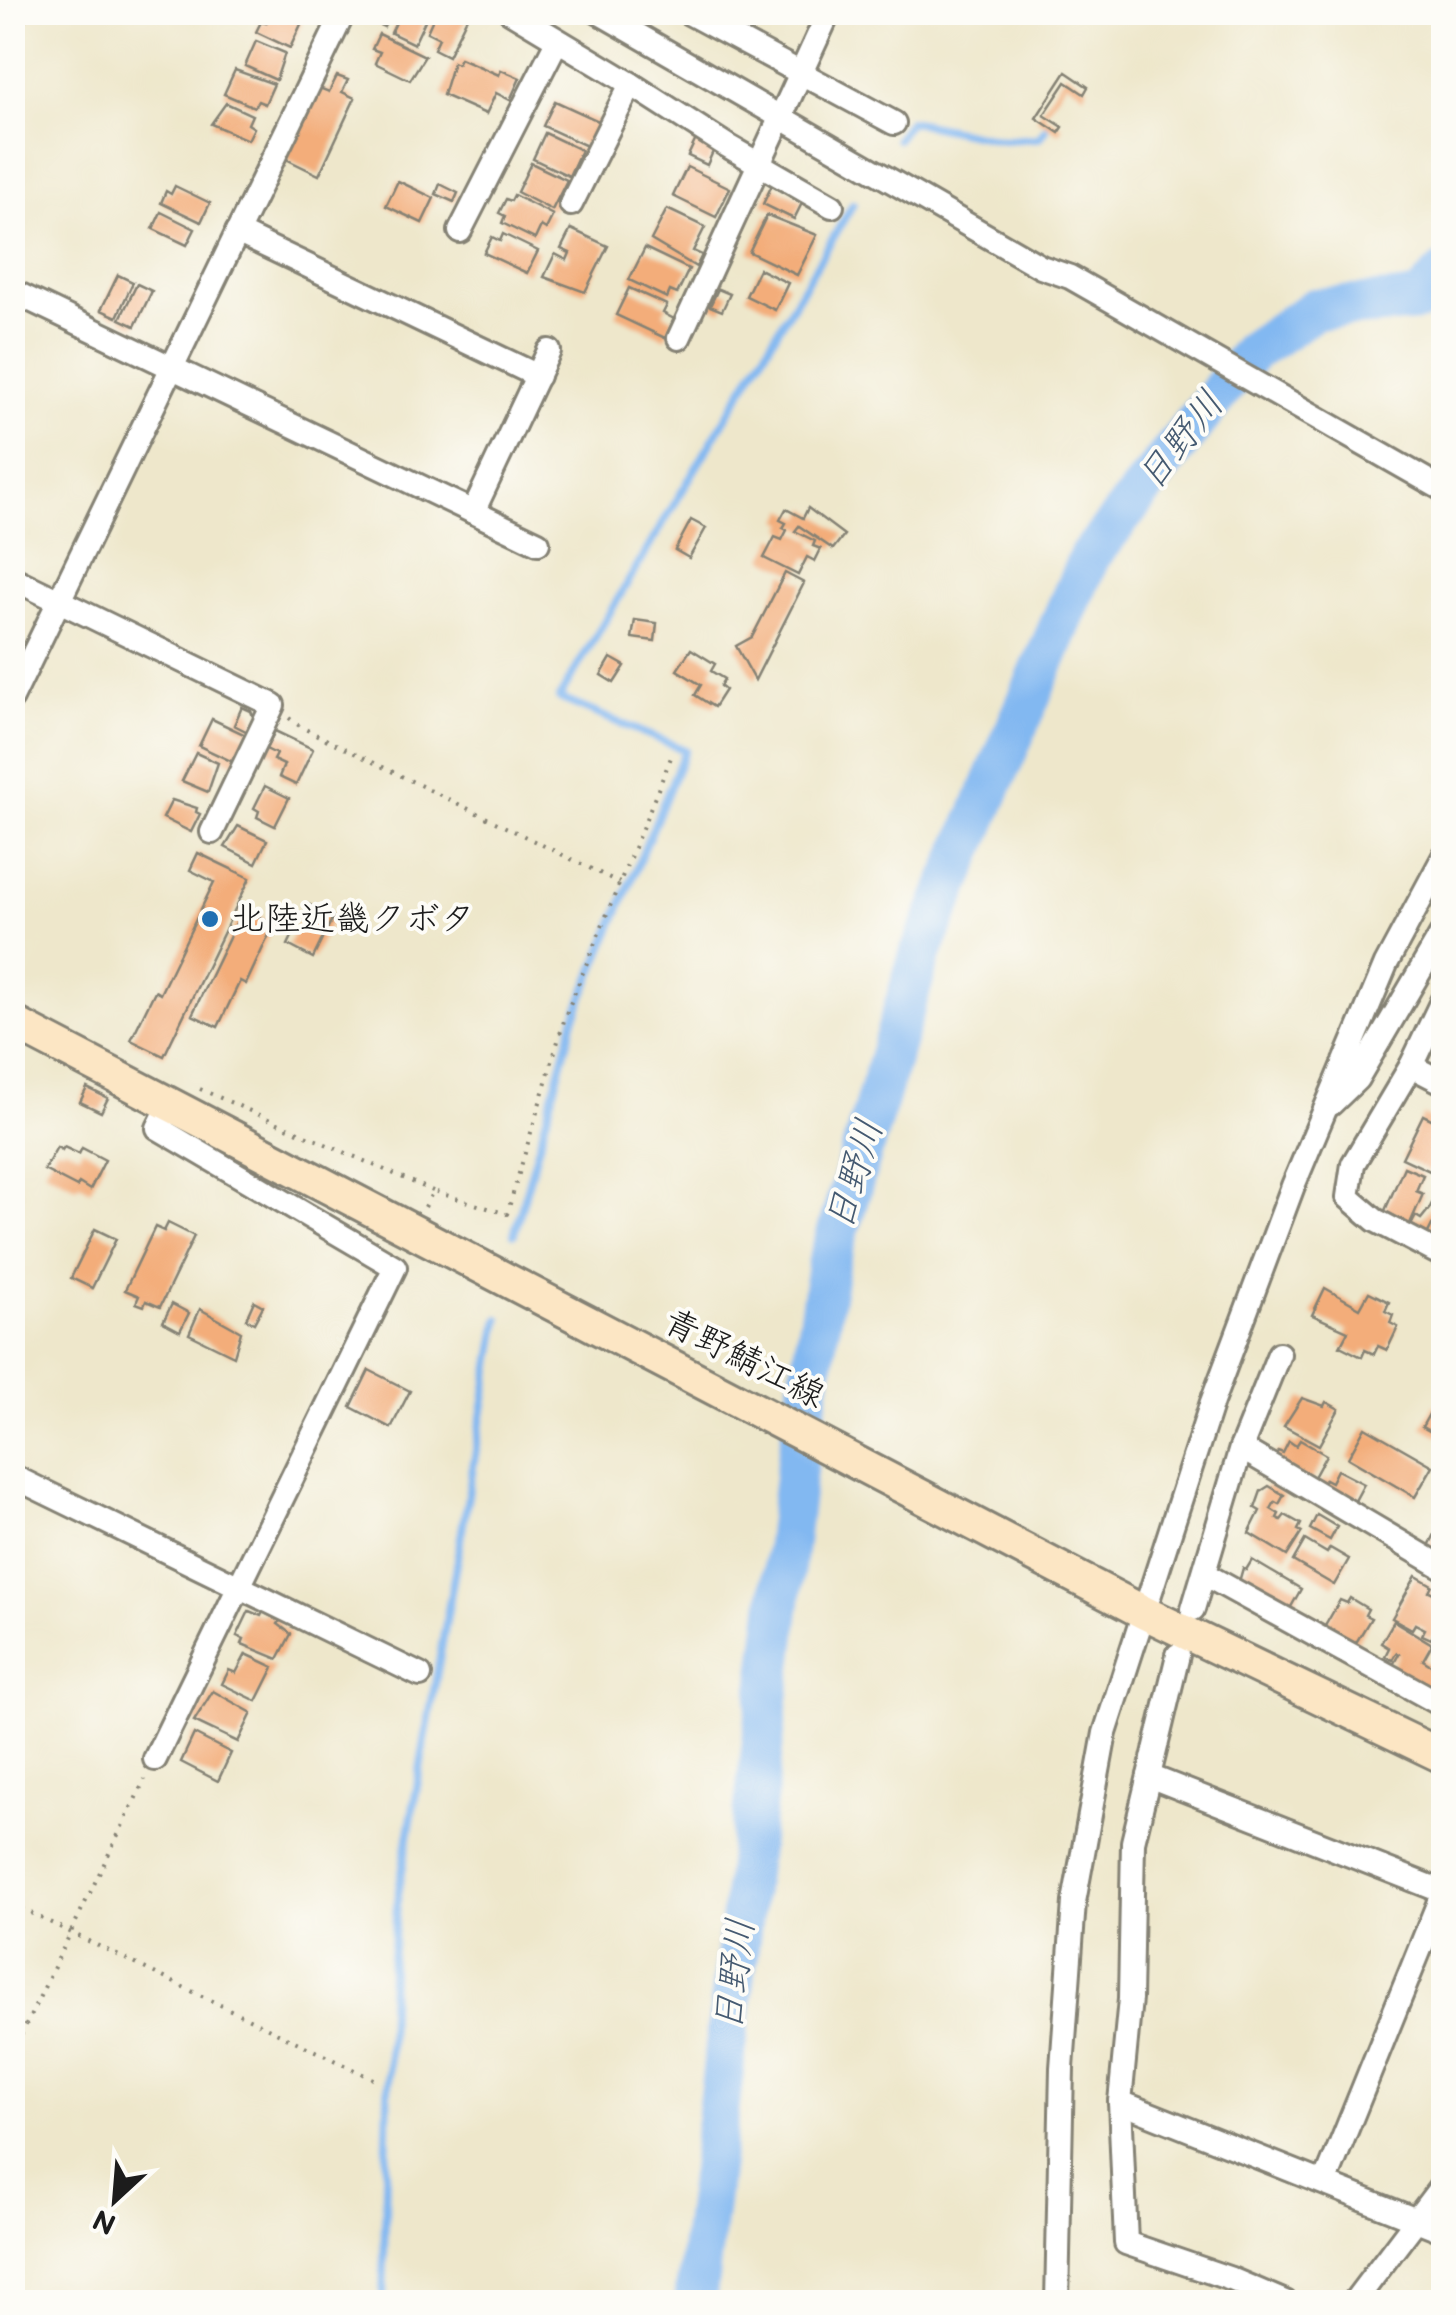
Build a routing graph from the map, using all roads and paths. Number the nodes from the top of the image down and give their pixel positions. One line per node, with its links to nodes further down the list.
1 (344, 12): 15 (street)
2 (511, 12): 6 (street)
3 (598, 12): 9 (street)
4 (687, 12): 7 (street)
5 (829, 12): 7 (street)
6 (557, 41): 8 (street); 14 (street)
7 (801, 72): 9 (street); 10 (street)
8 (631, 84): 11 (street); 12 (street)
9 (781, 118): 11 (street); 21 (street)
10 (894, 123)
11 (760, 164): 13 (street); 17 (street)
12 (571, 204)
13 (832, 206)
14 (460, 231)
15 (238, 232): 19 (street); 20 (street)
16 (12, 291): 19 (street)
17 (679, 338)
18 (549, 352): 20 (street)
19 (172, 367): 22 (street); 25 (street)
20 (538, 376): 22 (street)
21 (1444, 490)
22 (473, 512): 23 (street)
23 (538, 543)
24 (12, 578): 25 (street)
25 (59, 601): 26 (street); 27 (street)
26 (12, 698)
27 (273, 705): 29 (street); 31 (path)
28 (672, 754): 31 (path)
29 (212, 832)
30 (1444, 856): 38 (street)
31 (620, 883): 39 (path)
32 (1444, 930): 38 (street)
33 (1444, 997): 35 (street)
34 (12, 1022): 37 (main road, 青野鯖江線)
35 (1411, 1066): 36 (street); 41 (street)
36 (1444, 1083)
37 (170, 1104): 39 (path); 47 (street); 48 (main road, 青野鯖江線)
38 (1325, 1110): 48 (street)
39 (434, 1191): 40 (path)
40 (423, 1211)
41 (1444, 1256)
42 (1279, 1354): 43 (street)
43 (1241, 1448): 45 (street); 46 (street)
44 (12, 1476): 47 (street)
45 (1444, 1568)
46 (1204, 1574): 49 (street); 52 (street)
47 (238, 1586): 51 (street); 54 (street)
48 (1137, 1608): 53 (main road, 青野鯖江線); 67 (street)
49 (1193, 1609)
50 (1178, 1655): 55 (street)
51 (420, 1675)
52 (1444, 1706)
53 (1444, 1757)
54 (155, 1759): 58 (path)
55 (1149, 1776): 56 (street); 61 (street)
56 (1443, 1892): 63 (street)
57 (12, 1904): 58 (path)
58 (72, 1932): 59 (path); 60 (path)
59 (12, 2054)
60 (376, 2080)
61 (1120, 2102): 63 (street); 66 (street)
62 (1444, 2182): 64 (street)
63 (1325, 2183): 64 (street)
64 (1416, 2220): 65 (street); 69 (street)
65 (1444, 2231)
66 (1230, 2291): 68 (street)
67 (1056, 2302)
68 (1285, 2302)
69 (1354, 2302)

